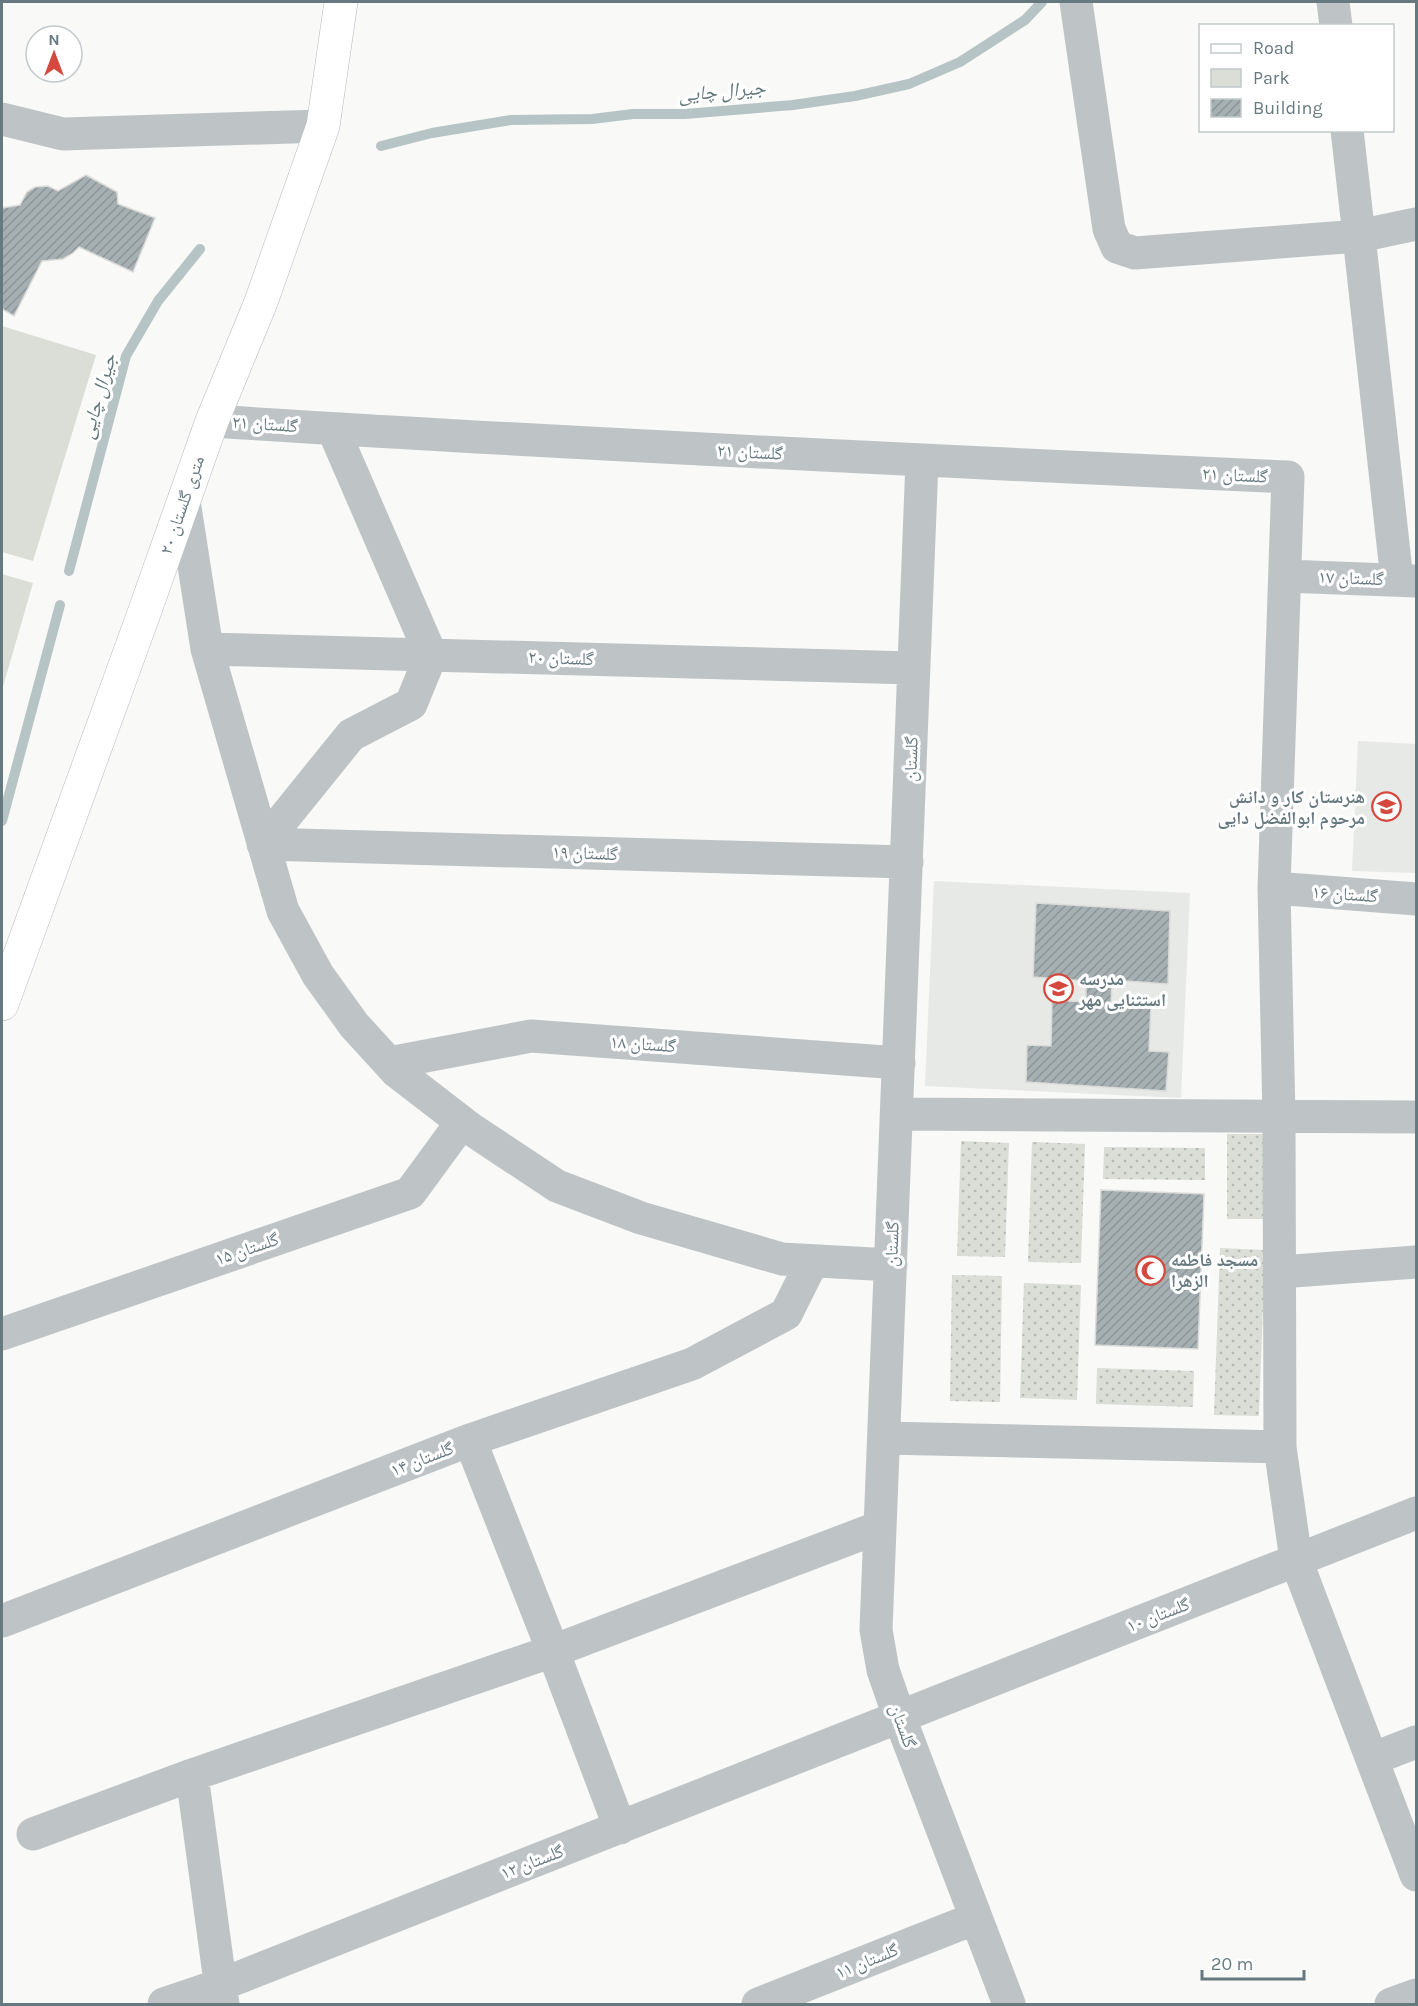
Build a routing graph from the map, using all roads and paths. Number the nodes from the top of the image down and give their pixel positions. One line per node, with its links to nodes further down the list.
1 (341, 2): 6 (street, ۲۰ متری گلستان)
2 (1076, 2): 9 (street)
3 (1333, 2): 4 (street)
4 (1336, 24)
5 (2, 119): 6 (street)
6 (323, 126): 10 (street, ۲۰ متری گلستان)
7 (1347, 132): 9 (street)
8 (1416, 224): 9 (street)
9 (1359, 237): 15 (street)
10 (212, 421): 11 (street, گلستان ۲۱); 13 (street, ۲۰ متری گلستان)
11 (333, 429): 12 (street, گلستان ۲۱); 17 (street)
12 (922, 461): 14 (street, گلستان ۲۱); 18 (street, گلستان)
13 (184, 501): 16 (street); 23 (street, ۲۰ متری گلستان)
14 (1285, 576): 15 (street, گلستان ۱۷); 21 (street)
15 (1407, 580)
16 (207, 649): 17 (street, گلستان ۲۰); 19 (street)
17 (431, 655): 18 (street, گلستان ۲۰); 19 (street)
18 (914, 668): 20 (street, گلستان)
19 (263, 844): 20 (street, گلستان ۱۹); 24 (street)
20 (907, 862): 25 (street, گلستان)
21 (1274, 888): 22 (street, گلستان ۱۶); 27 (street)
22 (1416, 899)
23 (2, 1004)
24 (389, 1063): 25 (street, گلستان ۱۸); 29 (street)
25 (899, 1063): 26 (street, گلستان)
26 (897, 1114): 27 (street); 32 (street, گلستان)
27 (1279, 1117): 28 (street); 33 (street)
28 (1416, 1117)
29 (462, 1122): 30 (street); 34 (street, گلستان ۱۵)
30 (812, 1262): 32 (street); 36 (street, گلستان ۱۴)
31 (1416, 1262): 33 (street)
32 (891, 1264): 35 (street, گلستان)
33 (1280, 1272): 37 (street)
34 (2, 1334)
35 (884, 1438): 37 (street); 39 (street, گلستان)
36 (470, 1440): 41 (street, گلستان ۱۴); 42 (street)
37 (1280, 1447): 40 (street)
38 (1416, 1513): 40 (street, گلستان ۱۰)
39 (880, 1527): 42 (street); 43 (street, گلستان)
40 (1296, 1560): 43 (street, گلستان ۱۰); 45 (street)
41 (2, 1621)
42 (553, 1651): 46 (street); 47 (street)
43 (899, 1716): 47 (street, گلستان ۱۲); 50 (street, گلستان)
44 (1416, 1742): 45 (street)
45 (1372, 1759): 49 (street)
46 (192, 1775): 48 (street); 51 (street)
47 (620, 1828): 51 (street, گلستان ۱۲)
48 (33, 1834)
49 (1416, 1875)
50 (976, 1918): 54 (street, گلستان ۱۱); 55 (street, گلستان)
51 (222, 1994): 53 (street, گلستان ۱۲)
52 (1416, 1995): 56 (street)
53 (164, 2004)
54 (758, 2004)
55 (1009, 2004)
56 (1391, 2004)

